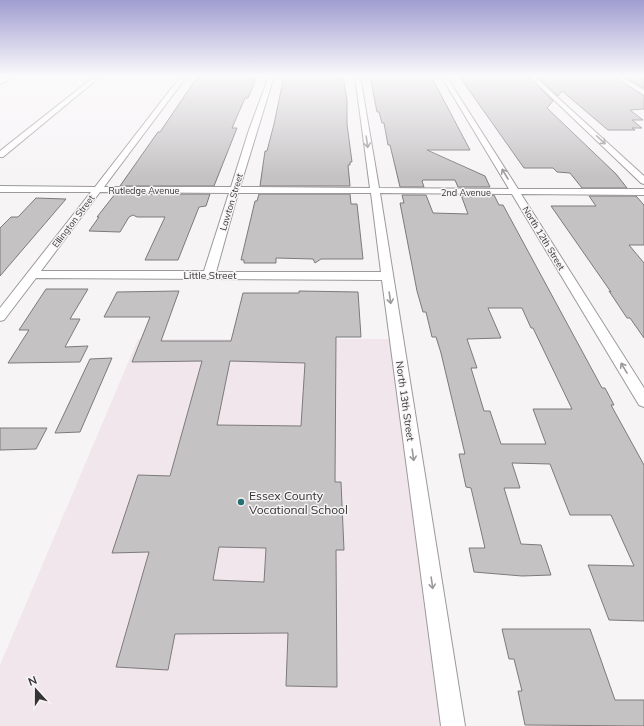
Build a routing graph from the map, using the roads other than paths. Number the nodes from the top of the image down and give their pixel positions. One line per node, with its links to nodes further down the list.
1 (56, 110): 7 (street)
2 (157, 110): 10 (street, Ellington Street)
3 (260, 110): 11 (street, Lawton Street)
4 (363, 110): 13 (street, North 13th Street, one-way to 13)
5 (465, 110): 14 (street, North 12th Street, one-way to 5)
6 (567, 110): 8 (street, one-way to 8)
7 (0, 156)
8 (644, 181)
9 (0, 189): 10 (street, Rutledge Avenue)
10 (97, 190): 11 (street, Rutledge Avenue); 16 (street, Ellington Street)
11 (235, 190): 12 (street, Rutledge Avenue); 17 (street, Lawton Street)
12 (288, 191): 13 (street, 2nd Avenue)
13 (375, 191): 14 (street, 2nd Avenue); 18 (street, North 13th Street)
14 (516, 192): 15 (street, 2nd Avenue); 20 (street, North 12th Street, one-way to 14)
15 (644, 192)
16 (33, 274): 17 (street, Little Street); 19 (street, Ellington Street)
17 (210, 275): 18 (street, Little Street)
18 (386, 276): 21 (street, North 13th Street, one-way to 21)
19 (0, 317)
20 (644, 401)
21 (453, 726)

